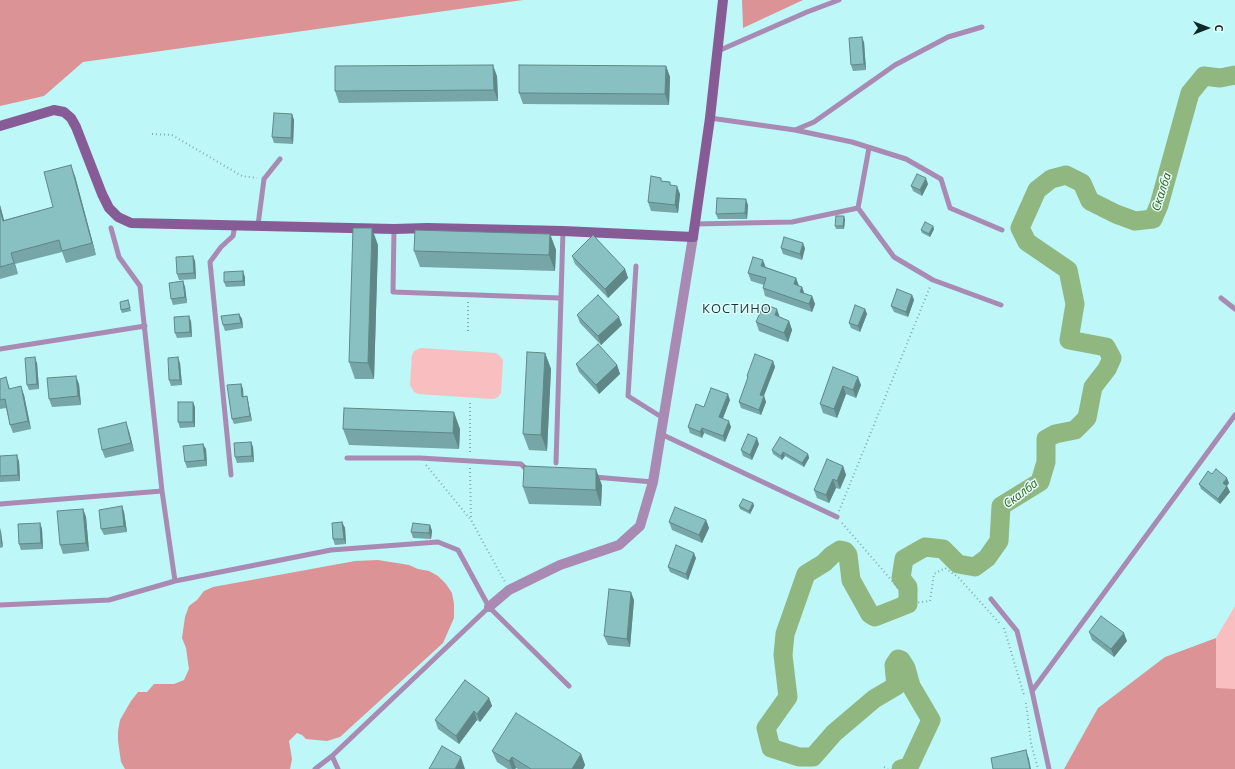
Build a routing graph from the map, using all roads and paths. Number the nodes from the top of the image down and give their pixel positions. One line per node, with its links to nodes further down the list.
1 (723, 0): 4 (street)
2 (840, 0): 4 (lane)
3 (982, 27): 7 (lane)
4 (717, 52): 5 (street)
5 (710, 118): 7 (lane); 13 (street)
6 (0, 126): 14 (street)
7 (795, 130): 9 (lane)
8 (152, 134): 11 (path)
9 (869, 148): 12 (lane); 18 (lane)
10 (280, 159): 11 (lane)
11 (264, 179): 15 (lane)
12 (858, 208): 13 (lane); 22 (lane)
13 (695, 224): 20 (street)
14 (235, 225): 15 (street); 38 (lane)
15 (258, 225): 17 (street)
16 (111, 228): 28 (lane)
17 (394, 229): 19 (street); 23 (lane)
18 (1002, 230)
19 (563, 231): 20 (street); 24 (lane)
20 (693, 237): 32 (street)
21 (636, 266): 32 (lane)
22 (933, 280): 26 (lane); 43 (path)
23 (468, 295): 24 (lane); 29 (path)
24 (560, 298): 36 (lane)
25 (1221, 298): 27 (lane)
26 (1001, 305)
27 (1235, 309)
28 (145, 326): 30 (lane); 41 (lane)
29 (468, 333)
30 (0, 349)
31 (1235, 415): 50 (lane)
32 (663, 418): 33 (street)
33 (661, 434): 40 (street); 43 (lane)
34 (347, 458): 35 (lane)
35 (420, 458): 37 (lane); 45 (path)
36 (556, 463)
37 (536, 472)
38 (231, 475)
39 (591, 477): 40 (lane)
40 (653, 482): 45 (street)
41 (162, 491): 42 (lane); 44 (lane)
42 (0, 504)
43 (837, 517): 56 (path)
44 (175, 581): 47 (lane); 48 (lane)
45 (509, 590): 48 (street)
46 (991, 599): 50 (lane)
47 (0, 605)
48 (489, 607): 49 (lane); 51 (lane)
49 (569, 686)
50 (1032, 691): 57 (lane)
51 (332, 756): 53 (lane); 54 (lane)
52 (884, 766): 55 (path)
53 (315, 769)
54 (338, 769)
55 (888, 769)
56 (1038, 769)
57 (1049, 769)

